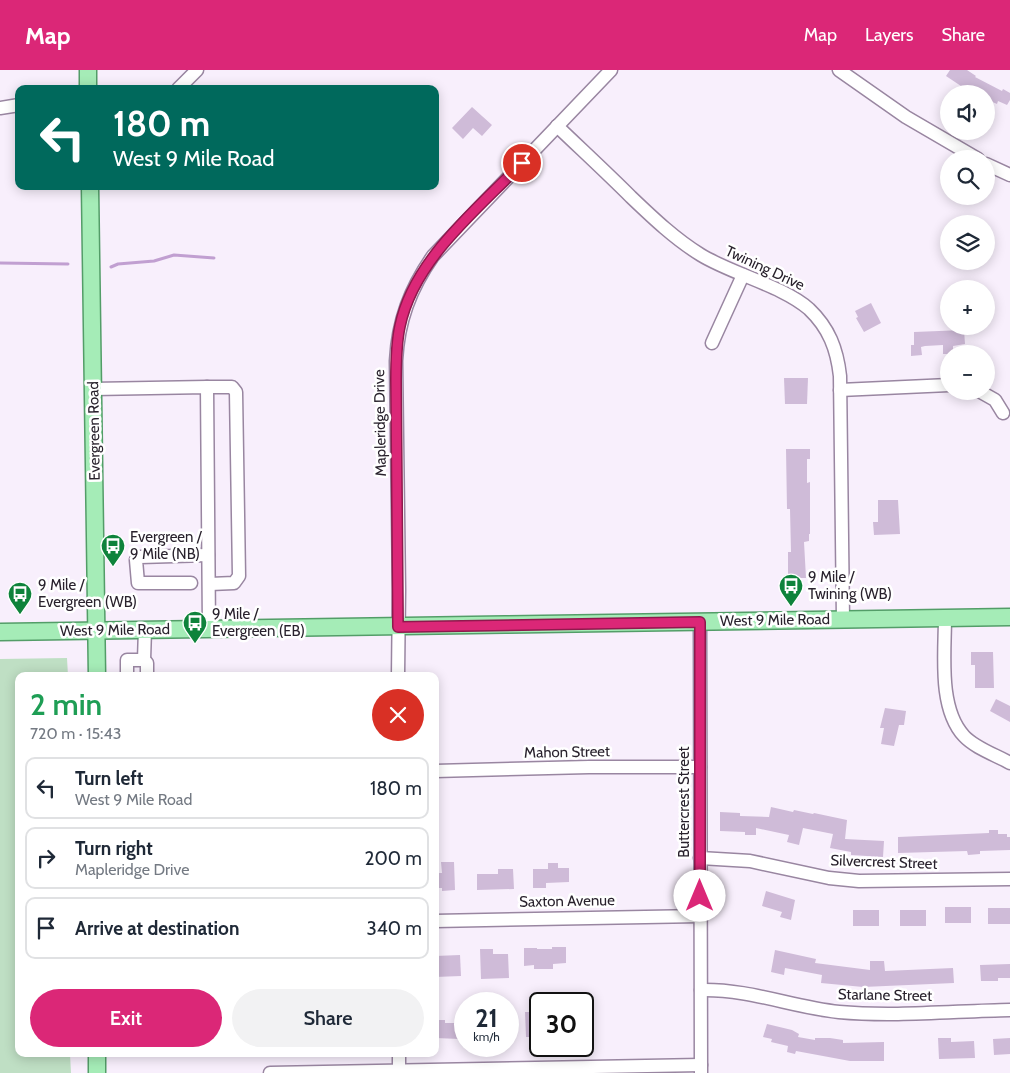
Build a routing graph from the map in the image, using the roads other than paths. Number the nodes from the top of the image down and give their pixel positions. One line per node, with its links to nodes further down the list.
1 (88, 70): 5 (main road)
2 (197, 70): 6 (street)
3 (611, 70): 9 (street, Mapleridge Drive)
4 (839, 70): 10 (street)
5 (88, 85)
6 (182, 85)
7 (15, 106): 8 (street)
8 (0, 108)
9 (557, 126): 14 (street, Twining Drive); 29 (street, Mapleridge Drive)
10 (963, 150)
11 (995, 168): 12 (street)
12 (1010, 175)
13 (90, 190): 18 (main road, Evergreen Road)
14 (743, 275): 15 (street); 19 (street, Twining Drive)
15 (712, 343)
16 (940, 385): 19 (street)
17 (207, 387): 18 (street); 22 (street); 24 (street)
18 (93, 389): 31 (main road, Evergreen Road)
19 (840, 390): 27 (street, Twining Drive)
20 (995, 400): 21 (street)
21 (1003, 413)
22 (208, 555): 23 (street); 24 (street)
23 (192, 583)
24 (210, 584): 30 (street)
25 (945, 617): 26 (main road, West 9 Mile Road); 27 (main road, West 9 Mile Road); 39 (street)
26 (1010, 617)
27 (843, 619): 28 (main road, West 9 Mile Road)
28 (700, 622): 29 (main road, West 9 Mile Road); 40 (street, Buttercrest Street)
29 (398, 627): 30 (main road, West 9 Mile Road); 38 (street, Mapleridge Drive)
30 (209, 629): 32 (main road, West 9 Mile Road)
31 (97, 630): 32 (main road, West 9 Mile Road); 33 (main road, West 9 Mile Road); 35 (main road, Evergreen Road)
32 (144, 630): 34 (street)
33 (0, 632)
34 (144, 660): 36 (street); 37 (street)
35 (97, 672)
36 (127, 672)
37 (147, 672)
38 (398, 672)
39 (1010, 762)
40 (700, 767): 41 (street, Mahon Street); 42 (street, Buttercrest Street)
41 (439, 771)
42 (700, 858): 43 (street, Silvercrest Street); 44 (street, Buttercrest Street)
43 (1010, 879)
44 (700, 916): 45 (street, Saxton Avenue); 46 (street, Buttercrest Street)
45 (439, 920)
46 (701, 990): 47 (street, Starlane Street); 50 (street, Buttercrest Street)
47 (1010, 1010)
48 (97, 1057): 52 (main road)
49 (399, 1057): 51 (street)
50 (701, 1069): 51 (street)
51 (399, 1071): 53 (street)
52 (97, 1073)
53 (270, 1073)

